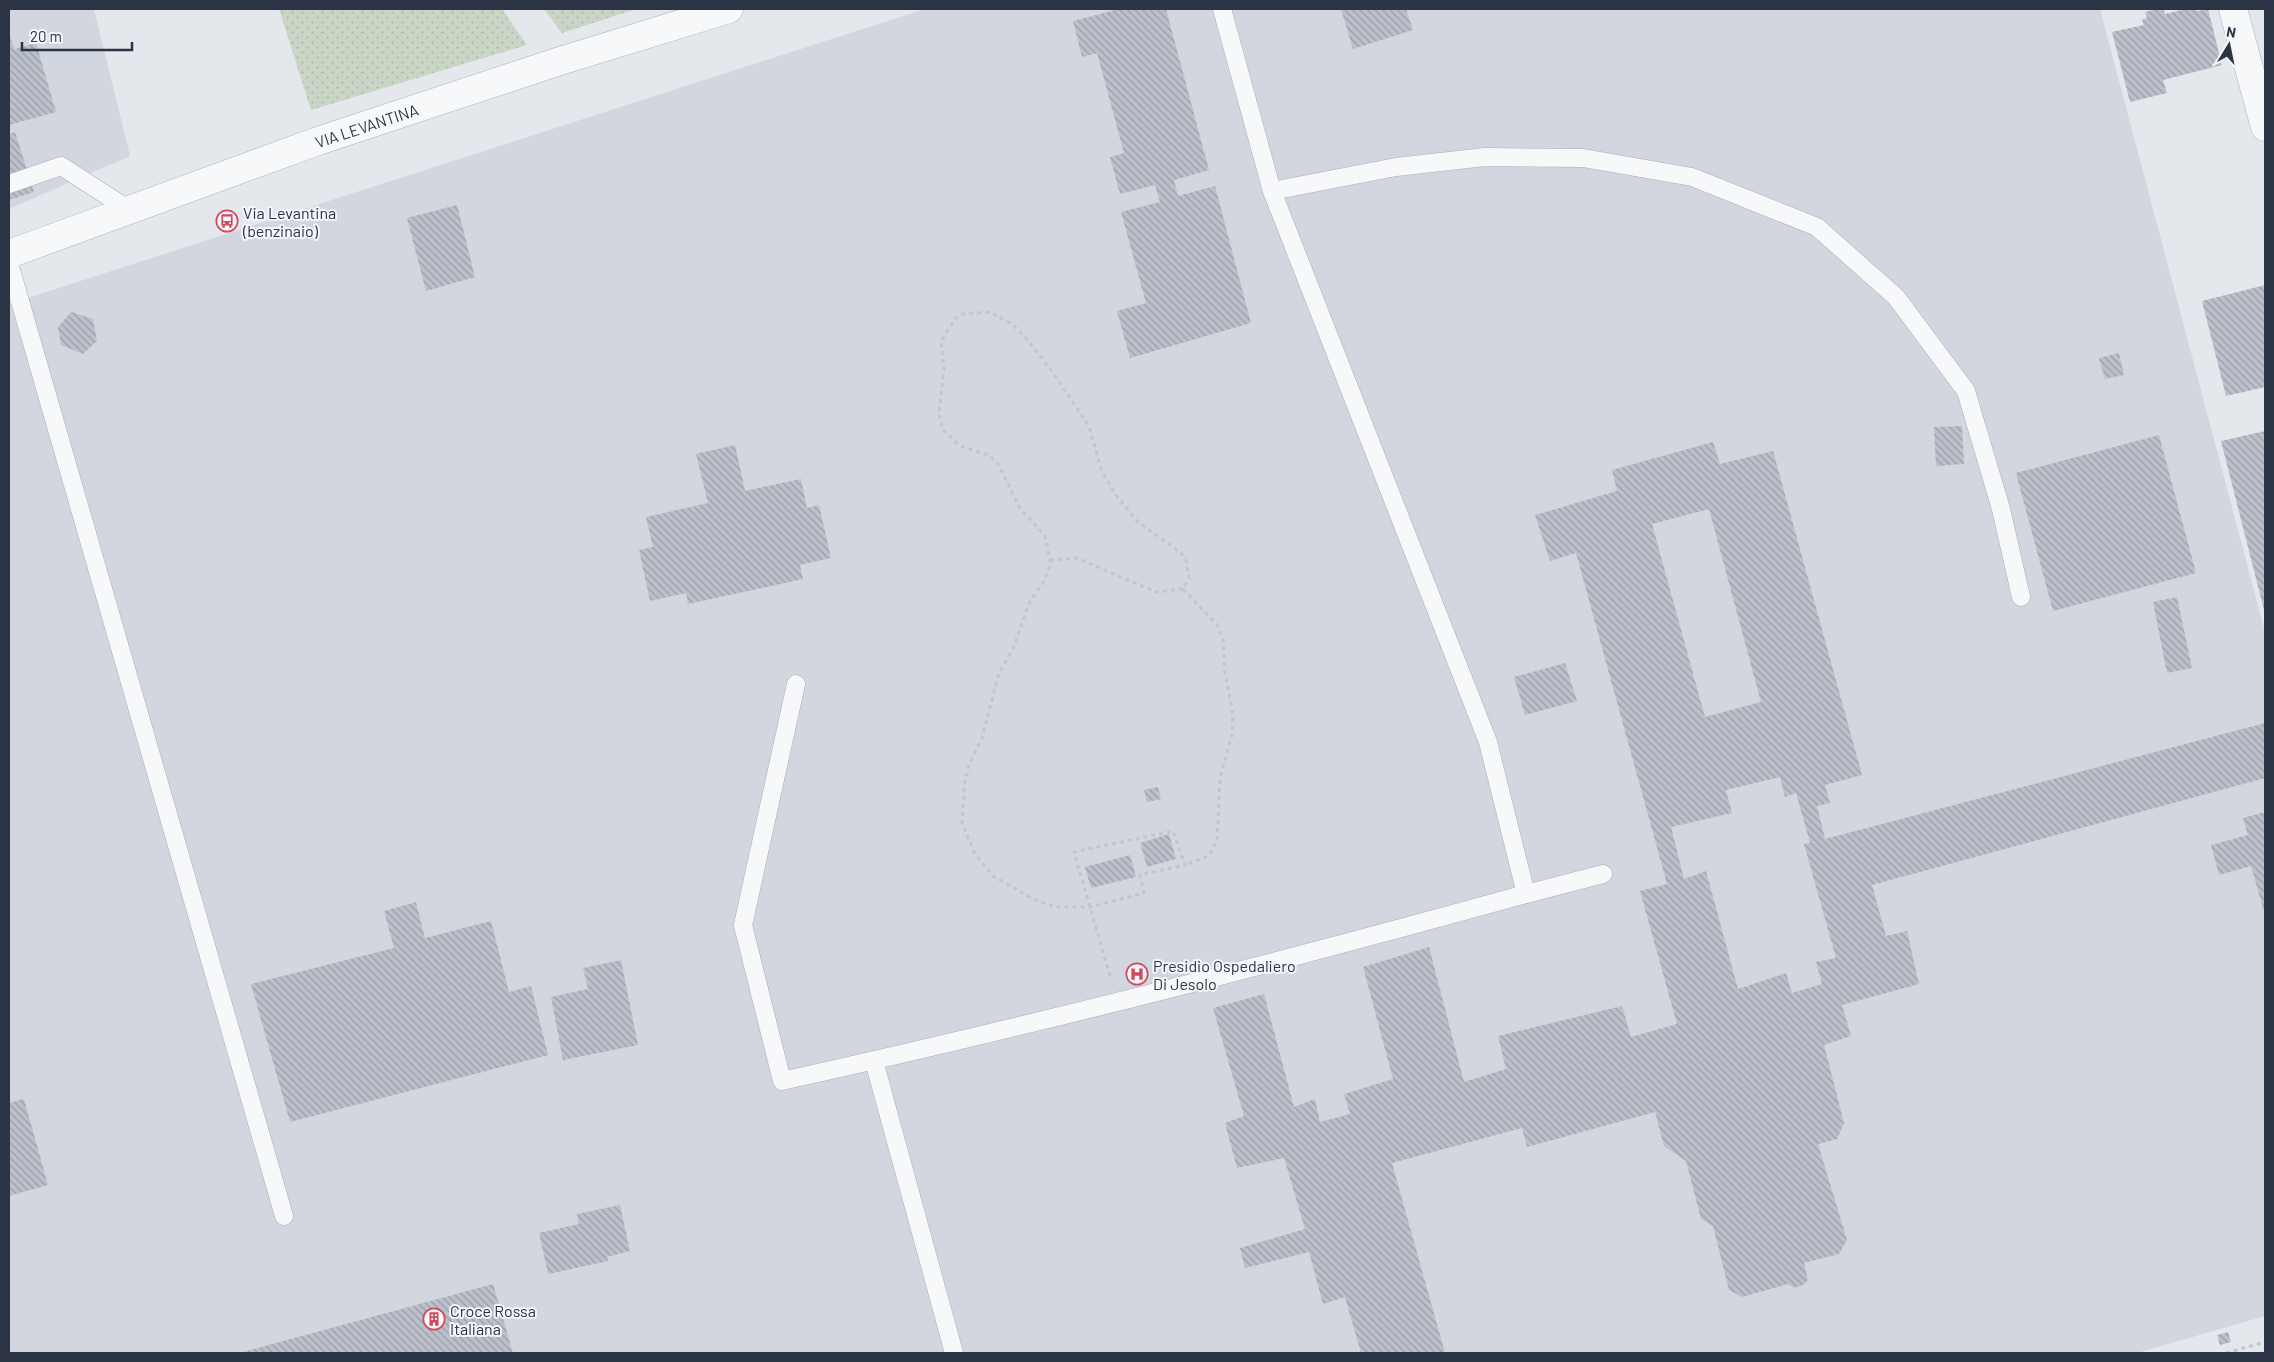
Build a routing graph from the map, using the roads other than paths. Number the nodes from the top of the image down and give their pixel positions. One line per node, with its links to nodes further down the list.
1 (728, 9): 7 (street, VIA LEVANTINA)
2 (1222, 9): 6 (lane)
3 (2233, 9): 4 (street)
4 (2265, 128)
5 (9, 184): 7 (lane)
6 (1272, 191): 10 (lane); 13 (lane)
7 (131, 211): 8 (street, VIA LEVANTINA)
8 (9, 254)
9 (9, 262): 15 (lane)
10 (2021, 597)
11 (796, 684): 14 (lane)
12 (1603, 874): 13 (lane)
13 (1526, 894): 14 (lane)
14 (874, 1061): 16 (lane)
15 (284, 1216)
16 (954, 1353)

